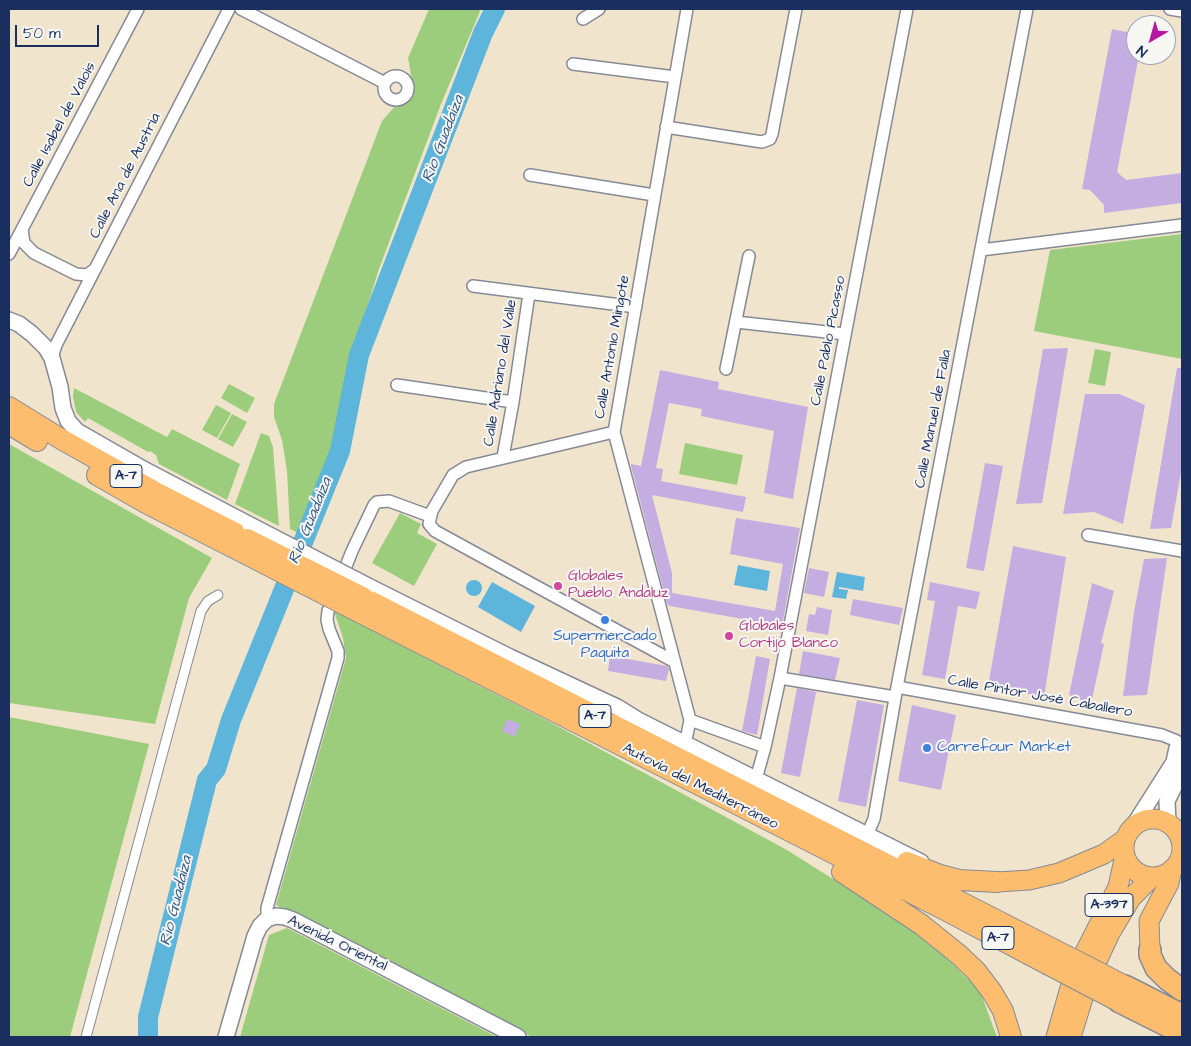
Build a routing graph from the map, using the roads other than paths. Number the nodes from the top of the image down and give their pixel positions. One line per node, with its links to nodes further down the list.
1 (138, 9): 19 (street, Calle Isabel de Valois)
2 (229, 9): 23 (street, Calle Ana de Austria)
3 (241, 9): 14 (street)
4 (599, 9): 11 (street)
5 (687, 9): 13 (street, Calle Antonio Mingote)
6 (796, 9): 15 (street)
7 (907, 9): 29 (street, Calle Pablo Picasso)
8 (1027, 9): 20 (street, Calle Manuel de Falla)
9 (1170, 9): 10 (street)
10 (1182, 11)
11 (583, 19)
12 (574, 64): 13 (street)
13 (675, 76): 15 (street, Calle Antonio Mingote)
14 (385, 83)
15 (666, 127): 17 (street, Calle Antonio Mingote)
16 (530, 175): 17 (street)
17 (654, 195): 26 (street, Calle Antonio Mingote)
18 (1182, 225): 20 (street)
19 (22, 229): 21 (street, Calle Isabel de Valois); 23 (street)
20 (981, 250): 46 (street, Calle Manuel de Falla)
21 (9, 254)
22 (749, 256): 28 (street)
23 (95, 269): 30 (street, Calle Ana de Austria)
24 (473, 286): 25 (street)
25 (529, 294): 26 (street); 33 (street, Calle Adriano del Valle)
26 (636, 307): 36 (street, Calle Antonio Mingote)
27 (9, 320): 30 (street)
28 (736, 322): 29 (street); 31 (street)
29 (846, 334): 45 (street, Calle Pablo Picasso)
30 (52, 358): 40 (street)
31 (726, 368)
32 (397, 386): 33 (street)
33 (513, 402): 37 (street, Calle Adriano del Valle)
34 (9, 407): 40 (highway, Autovía del Mediterráneo / A-7)
35 (9, 424): 40 (highway, Autovía del Mediterráneo / A-7)
36 (614, 432): 37 (street); 44 (street, Calle Antonio Mingote)
37 (503, 457): 38 (street)
38 (430, 516): 44 (street); 62 (street)
39 (1088, 534): 41 (street)
40 (247, 539): 43 (highway, Autovía del Mediterráneo / A-7, bridge); 43 (street, bridge)
41 (1182, 551)
42 (218, 595): 70 (street)
43 (364, 598): 48 (street); 53 (highway, Autovía del Mediterráneo / A-7); 55 (highway, Autovía del Mediterráneo / A-7)
44 (673, 661): 47 (street, Calle Antonio Mingote)
45 (780, 678): 46 (street, Calle Pintor José Caballero); 50 (street, Calle Pablo Picasso)
46 (896, 692): 49 (street, Calle Pintor José Caballero); 56 (street, Calle Manuel de Falla)
47 (690, 720): 48 (street); 50 (street)
48 (683, 743): 52 (street)
49 (1179, 744): 57 (street)
50 (765, 747): 52 (street, Calle Pablo Picasso)
51 (1182, 770): 54 (street)
52 (754, 779): 56 (street)
53 (764, 819): 64 (highway, Autovía del Mediterráneo / A-7); 73 (highway)
54 (1168, 824): 57 (main road); 58 (main road)
55 (827, 834): 61 (highway); 64 (highway, Autovía del Mediterráneo / A-7)
56 (867, 835): 61 (street)
57 (1128, 841): 60 (main road); 60 (main road, A-397); 61 (main road)
58 (1182, 843): 59 (main road)
59 (1176, 868): 60 (main road); 63 (main road)
60 (1152, 877)
61 (997, 882)
62 (267, 919): 71 (street, Avenida Oriental); 72 (street, Avenida Oriental)
63 (1150, 950): 65 (street); 66 (highway)
64 (1050, 956): 67 (highway, Autovía del Mediterráneo / A-7, bridge)
65 (1182, 983)
66 (1182, 990)
67 (1121, 994): 68 (highway, Autovía del Mediterráneo / A-7); 69 (highway, Autovía del Mediterráneo / A-7)
68 (1182, 1015)
69 (1182, 1033)
70 (86, 1037)
71 (226, 1037)
72 (518, 1037)
73 (1011, 1037)
74 (1056, 1037): 75 (main road)
75 (1072, 1037)

